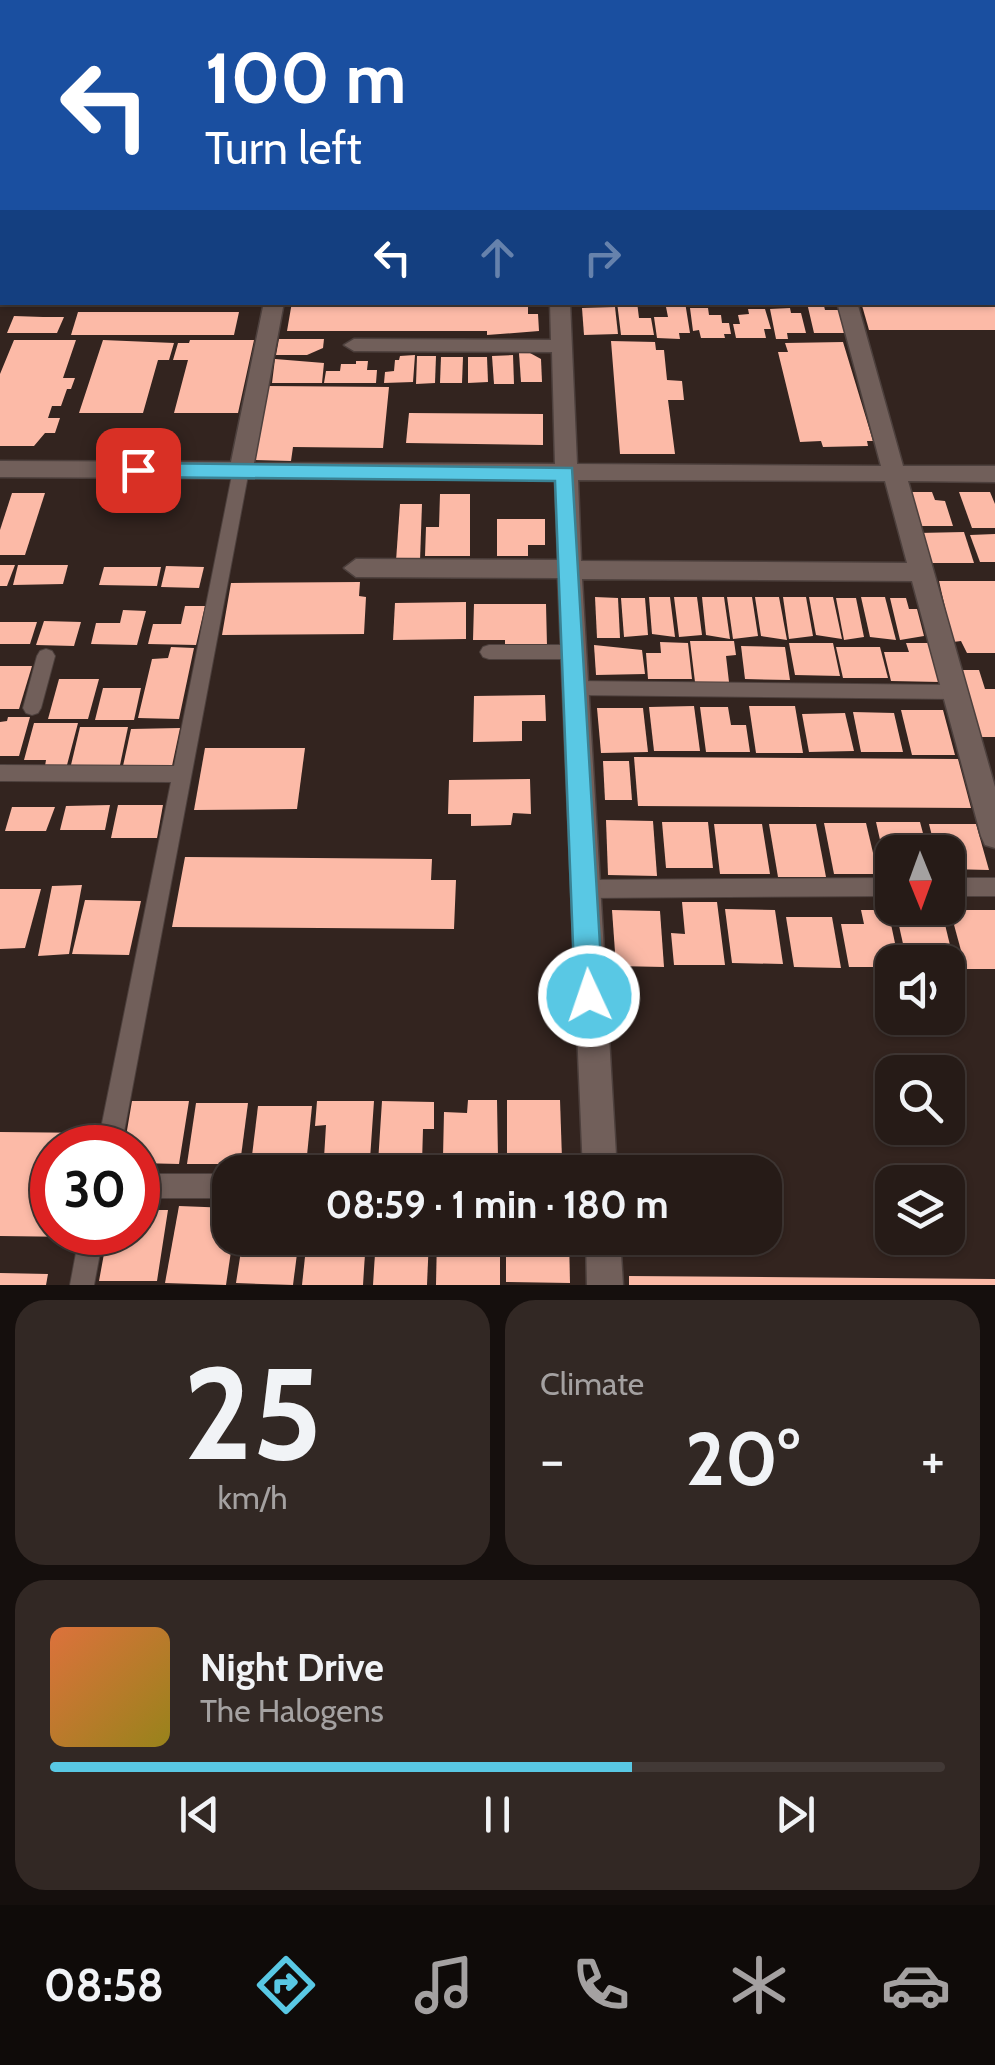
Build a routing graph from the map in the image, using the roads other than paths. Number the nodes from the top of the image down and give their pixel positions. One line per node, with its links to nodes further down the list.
1 (273, 305): 7 (street)
2 (560, 305): 5 (street)
3 (849, 305): 9 (street)
4 (354, 344): 5 (street)
5 (562, 346): 8 (street)
6 (0, 469): 7 (street)
7 (241, 470): 8 (street); 21 (lane)
8 (565, 474): 9 (street); 12 (street)
9 (896, 474): 10 (street); 13 (street)
10 (995, 474)
11 (356, 568): 12 (street)
12 (570, 569): 13 (street); 15 (street)
13 (920, 572): 18 (street)
14 (488, 652): 15 (lane)
15 (573, 652): 17 (street)
16 (46, 656): 19 (lane)
17 (574, 688): 18 (lane); 26 (street)
18 (954, 692): 22 (street)
19 (32, 708)
20 (0, 773): 21 (lane)
21 (181, 774): 27 (lane)
22 (995, 836)
23 (965, 887): 24 (lane)
24 (995, 887)
25 (875, 888): 26 (lane)
26 (583, 889): 28 (street)
27 (113, 1125)
28 (599, 1155)
29 (160, 1186): 30 (lane)
30 (212, 1186)
31 (88, 1255): 33 (lane)
32 (603, 1255): 34 (street)
33 (82, 1285)
34 (604, 1285)

